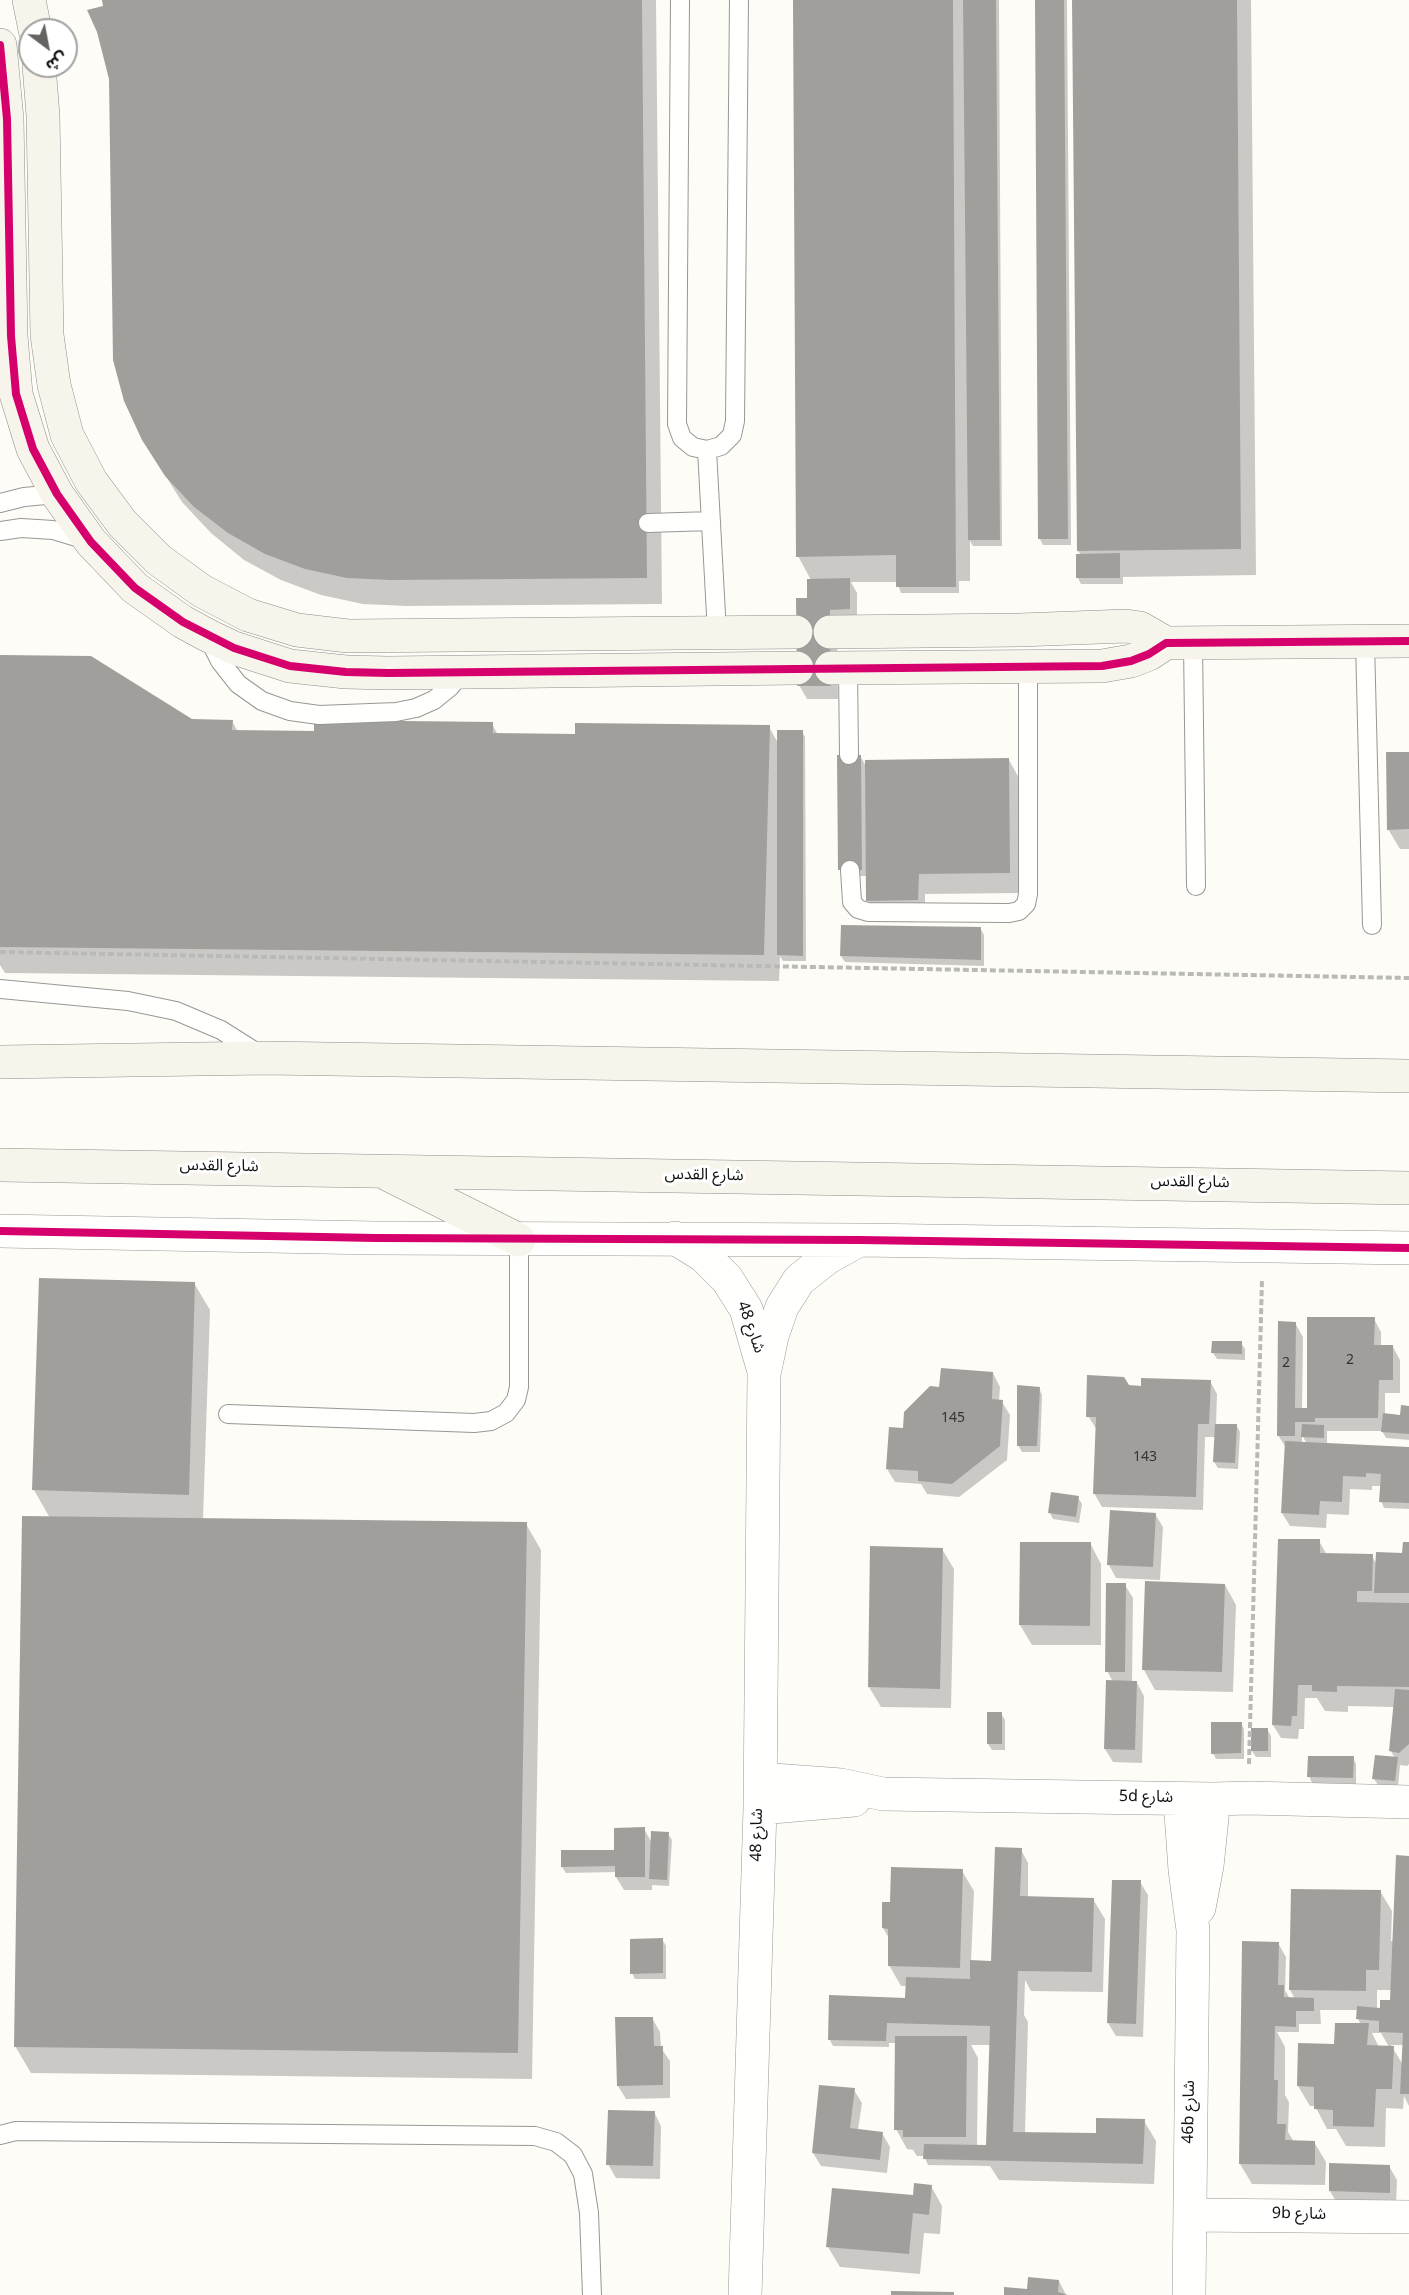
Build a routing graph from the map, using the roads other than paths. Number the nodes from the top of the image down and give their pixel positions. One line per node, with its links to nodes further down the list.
1 (29, 0): 4 (street)
2 (681, 0): 7 (lane)
3 (739, 0): 7 (lane)
4 (32, 18)
5 (0, 45): 8 (street)
6 (40, 78): 16 (street)
7 (707, 450): 10 (lane)
8 (57, 494): 9 (lane); 13 (street)
9 (0, 503)
10 (711, 522): 11 (lane); 16 (lane)
11 (648, 523)
12 (0, 531): 13 (lane)
13 (91, 542): 17 (street)
14 (796, 632): 16 (street)
15 (830, 632): 20 (street)
16 (717, 633): 24 (street)
17 (207, 635): 25 (street); 25 (lane)
18 (1409, 641): 19 (street)
19 (1365, 642): 20 (street); 29 (lane)
20 (1180, 643): 21 (street); 28 (lane)
21 (1028, 666): 23 (street); 27 (lane)
22 (797, 668): 24 (street)
23 (839, 668): 26 (lane)
24 (719, 669): 25 (street)
25 (462, 672)
26 (849, 755)
27 (850, 870)
28 (1196, 886)
29 (1371, 925)
30 (0, 989): 31 (lane)
31 (266, 1058): 32 (street); 33 (street)
32 (0, 1062)
33 (1409, 1076)
34 (0, 1164): 35 (street, شارع القدس)
35 (382, 1172): 36 (street, شارع القدس); 39 (street)
36 (1409, 1188)
37 (0, 1231): 39 (street)
38 (675, 1239): 39 (street); 40 (street); 42 (street, شارع 48)
39 (519, 1240): 43 (lane)
40 (859, 1240): 41 (street); 42 (street, شارع 48)
41 (1409, 1248)
42 (764, 1374): 44 (street, شارع 48)
43 (228, 1414)
44 (760, 1794): 45 (street, 5d شارع); 53 (street, شارع 48)
45 (1180, 1799): 46 (street, 5d شارع); 48 (street, 46b شارع)
46 (1215, 1799): 47 (street, 5d شارع); 48 (street, 46b شارع)
47 (1409, 1802)
48 (1193, 1930): 50 (street, 46b شارع)
49 (0, 2135): 52 (lane)
50 (1190, 2215): 51 (street, 9b شارع); 54 (street, 46b شارع)
51 (1409, 2217)
52 (592, 2295)
53 (745, 2295)
54 (1189, 2295)

